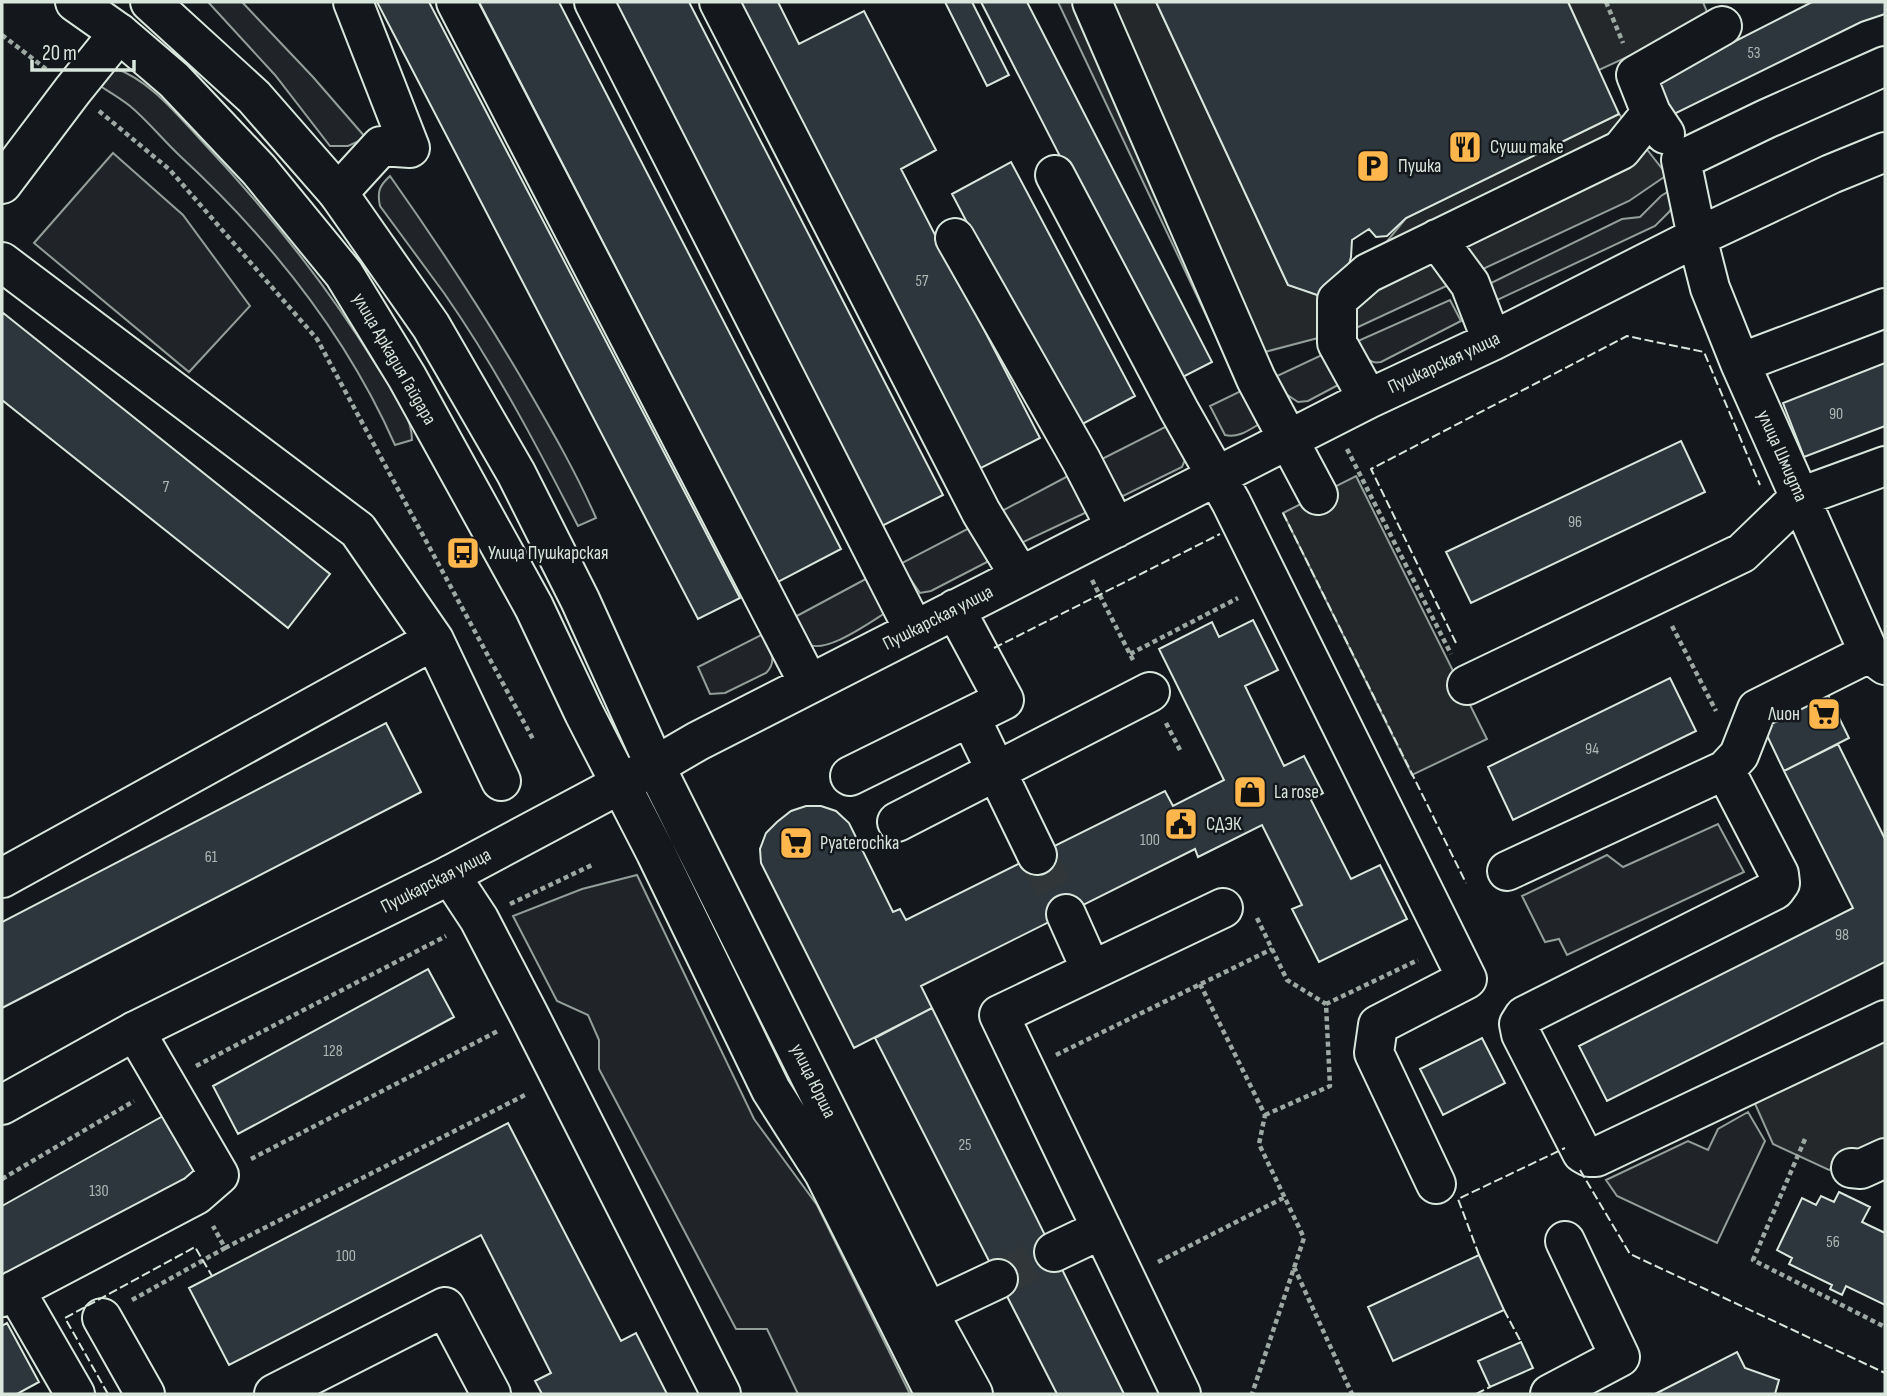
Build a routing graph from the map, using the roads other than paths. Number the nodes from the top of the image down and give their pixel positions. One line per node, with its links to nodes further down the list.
1 (75, 2): 9 (main road, улица Аркадия Гайдара)
2 (148, 2): 9 (main road); 16 (main road)
3 (353, 2): 16 (main road)
4 (456, 2): 36 (main road)
5 (594, 2): 33 (main road)
6 (719, 2): 31 (main road)
7 (1092, 2): 25 (main road)
8 (1722, 26): 11 (main road)
9 (119, 33): 15 (main road); 45 (main road, улица Аркадия Гайдара)
10 (1885, 66): 13 (main road)
11 (1651, 113): 13 (main road); 19 (main road)
12 (1885, 152): 17 (main road, Пушкарская улица)
13 (1681, 160): 17 (main road, улица Шмидта)
14 (1055, 175): 27 (main road)
15 (2, 184)
16 (338, 193): 41 (main road)
17 (1697, 237): 22 (main road, Пушкарская улица); 23 (main road, улица Шмидта)
18 (955, 238): 30 (main road)
19 (1437, 239): 22 (main road); 24 (main road)
20 (2, 262): 34 (main road)
21 (1885, 308): 23 (main road)
22 (1492, 341): 24 (main road, Пушкарская улица)
23 (1740, 363): 29 (main road, улица Шмидта)
24 (1367, 399): 25 (main road, Пушкарская улица)
25 (1289, 439): 27 (main road, Пушкарская улица); 28 (main road)
26 (1885, 466): 29 (main road)
27 (1217, 476): 30 (main road, Пушкарская улица); 57 (main road)
28 (1318, 495)
29 (1800, 497): 35 (main road, улица Шмидта); 37 (main road)
30 (1116, 528): 31 (main road, Пушкарская улица)
31 (1020, 576): 32 (main road, Пушкарская улица)
32 (955, 609): 33 (main road, Пушкарская улица); 39 (main road)
33 (914, 630): 36 (main road, Пушкарская улица)
34 (434, 640): 44 (main road); 50 (main road)
35 (1877, 659): 40 (main road)
36 (809, 684): 41 (main road, Пушкарская улица)
37 (1467, 685)
38 (1150, 692): 42 (main road)
39 (970, 717): 42 (main road); 43 (main road)
40 (1732, 763): 48 (main road); 54 (main road)
41 (654, 766): 45 (main road, Пушкарская улица); 64 (main road, улица Юрша)
42 (996, 772): 46 (main road); 47 (main road)
43 (850, 776)
44 (501, 781)
45 (620, 785): 49 (main road, Пушкарская улица); 64 (main road, улица Юрша)
46 (897, 822)
47 (1037, 855)
48 (1507, 871)
49 (450, 875): 55 (main road, Пушкарская улица); 69 (main road)
50 (2, 878)
51 (1223, 908): 53 (main road)
52 (1066, 914): 53 (main road)
53 (1091, 970): 58 (main road)
54 (1885, 1020)
55 (135, 1031): 56 (main road, Пушкарская улица); 62 (main road)
56 (2, 1105)
57 (1436, 1184)
58 (1102, 1229): 60 (main road); 72 (main road)
59 (1565, 1241): 73 (main road)
60 (1054, 1252)
61 (998, 1279): 64 (main road)
62 (8, 1294): 65 (main road)
63 (102, 1318): 66 (main road)
64 (914, 1318): 70 (main road, улица Юрша); 71 (main road, улица Юрша)
65 (75, 1394)
66 (145, 1394)
67 (274, 1394): 68 (main road)
68 (491, 1394)
69 (720, 1394)
70 (935, 1394)
71 (973, 1394)
72 (1181, 1394)
73 (1550, 1394)

